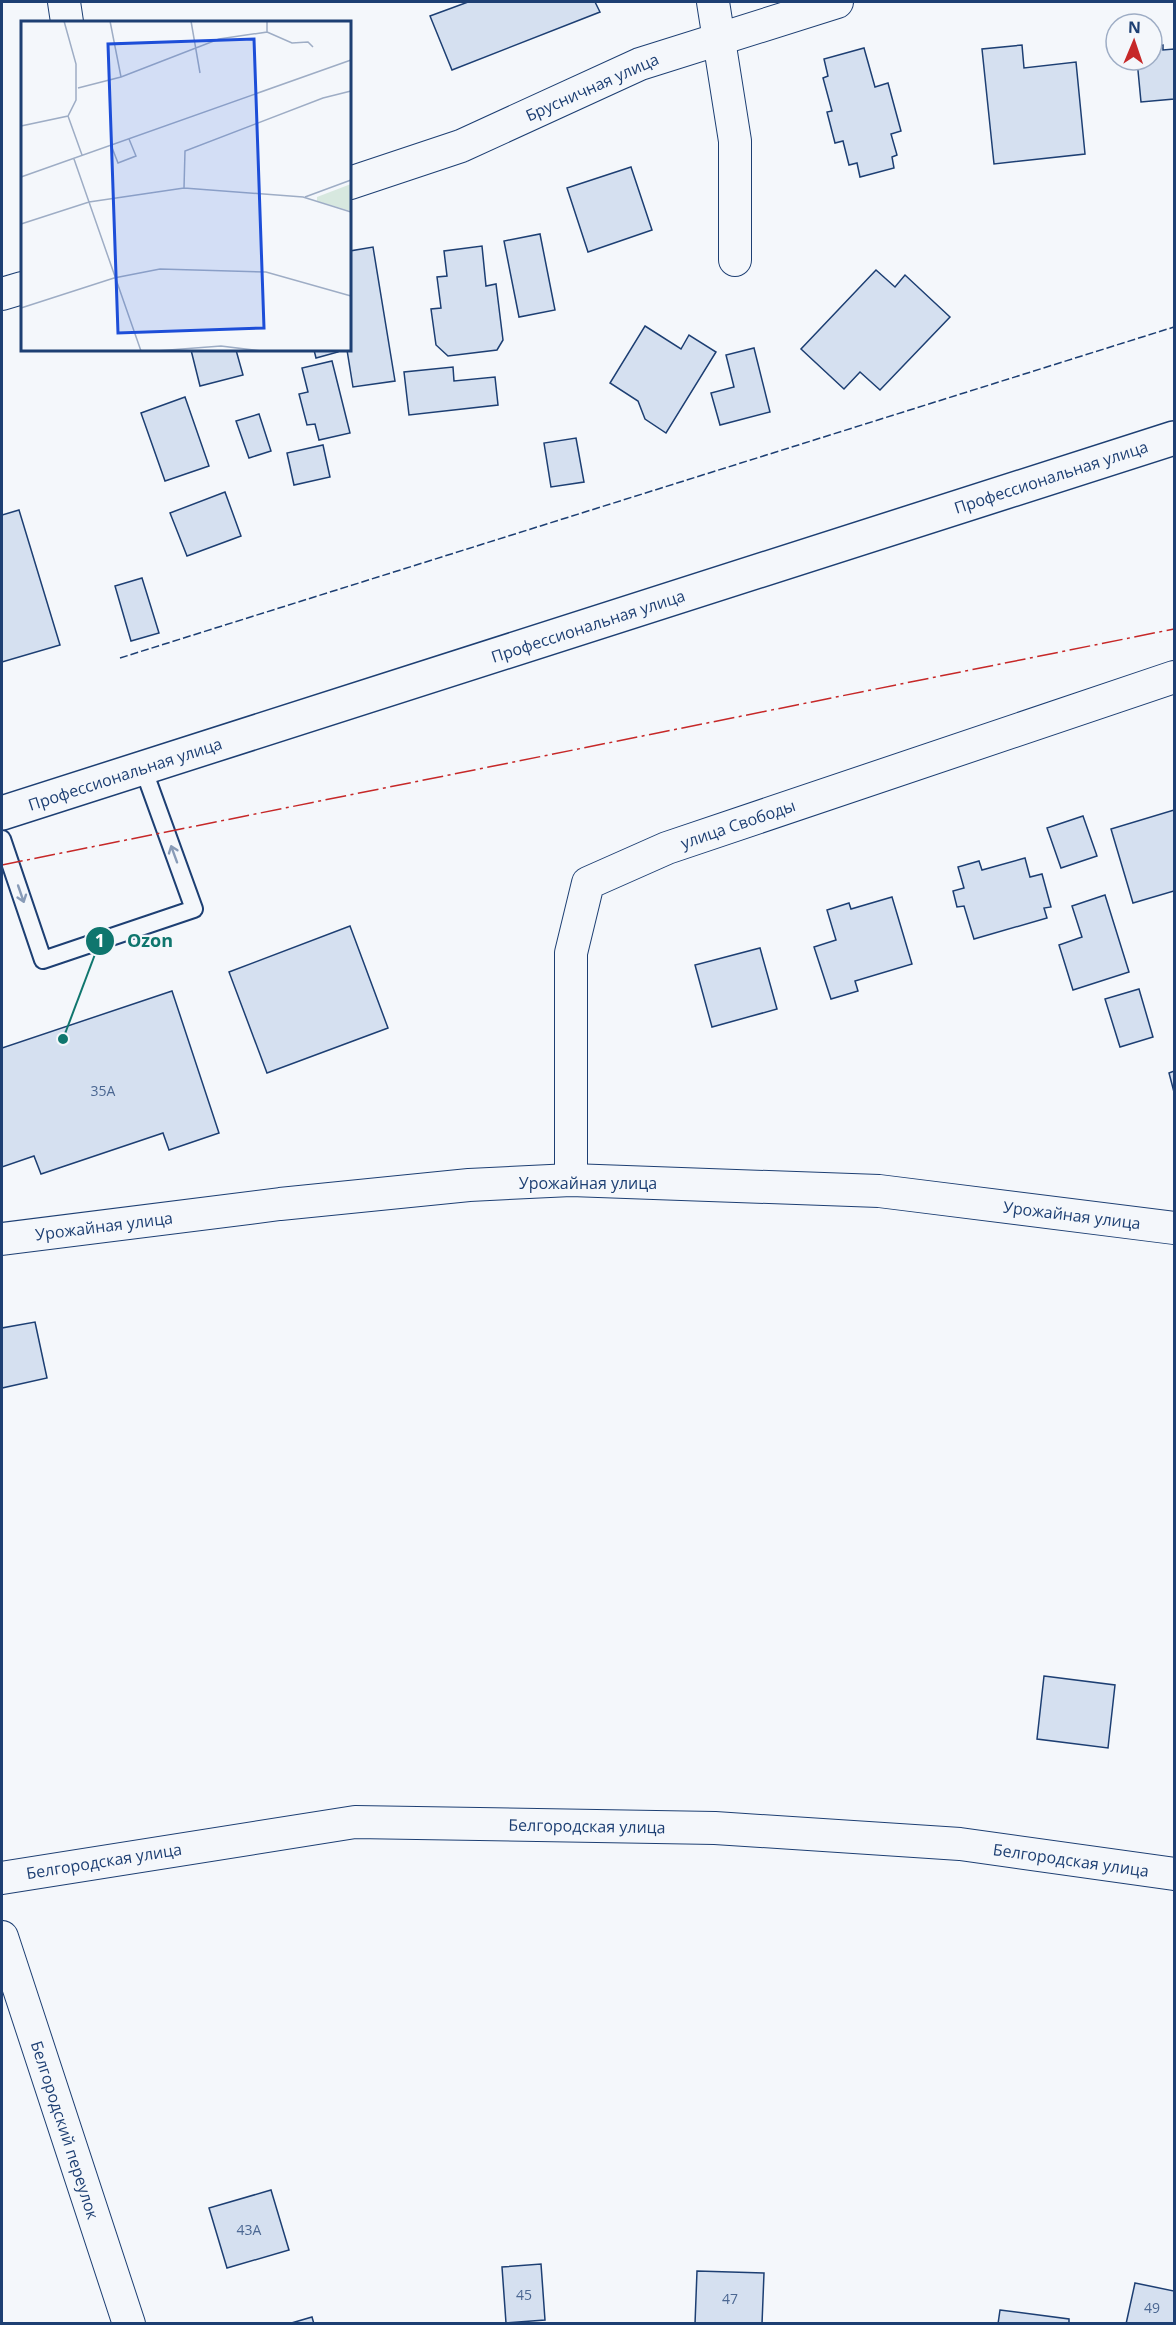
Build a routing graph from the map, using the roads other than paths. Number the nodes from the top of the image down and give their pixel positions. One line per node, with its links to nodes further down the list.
1 (64, 2): 4 (street)
2 (713, 2): 5 (street)
3 (837, 2): 5 (street, Брусничная улица)
4 (67, 21)
5 (720, 37): 6 (street, Брусничная улица); 7 (street)
6 (351, 183)
7 (735, 260)
8 (21, 288): 9 (street)
9 (2, 294)
10 (1174, 438): 12 (street, Профессиональная улица)
11 (1174, 677): 15 (street, улица Свободы)
12 (143, 768): 13 (street, Профессиональная улица); 14 (lane, one-way to 12)
13 (2, 813)
14 (2, 839)
15 (571, 1180): 16 (street, Урожайная улица); 17 (street, Урожайная улица)
16 (1174, 1228)
17 (2, 1239)
18 (1174, 1874): 19 (street, Белгородская улица)
19 (2, 1878)
20 (2, 1937): 21 (street, Белгородский переулок)
21 (129, 2324)

